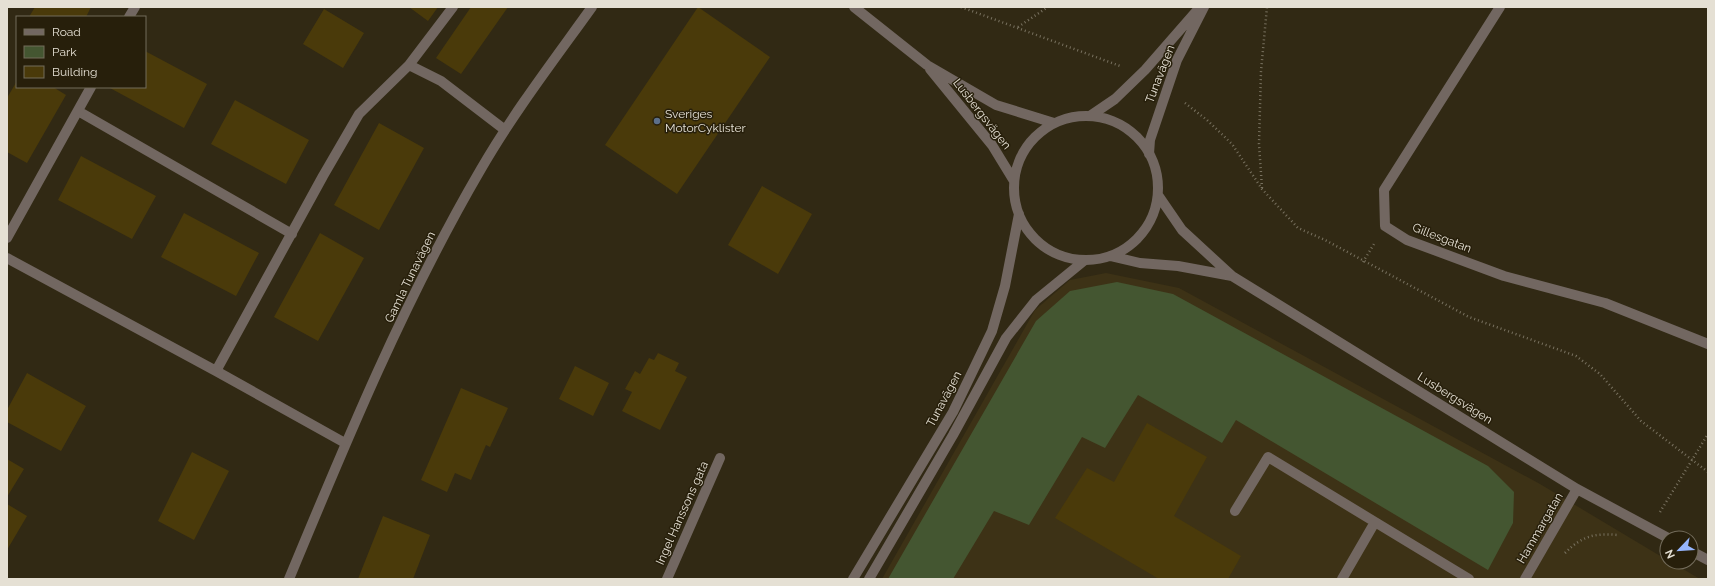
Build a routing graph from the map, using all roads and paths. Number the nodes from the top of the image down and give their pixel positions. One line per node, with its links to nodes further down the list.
1 (135, 7): 11 (street)
2 (453, 7): 13 (street)
3 (592, 7): 21 (street, Gamla Tunavägen)
4 (854, 7): 14 (street, Lusbergsvägen)
5 (961, 7): 12 (path)
6 (1048, 7): 12 (path)
7 (1200, 7): 19 (street, Tunavägen)
8 (1204, 7): 22 (street, Tunavägen)
9 (1267, 7): 24 (path)
10 (1500, 7): 33 (street, Gillesgatan)
11 (130, 16)
12 (1017, 27): 15 (path)
13 (409, 65): 21 (street); 27 (street)
14 (927, 65): 20 (street, Lusbergsvägen); 23 (street, Lusbergsvägen)
15 (1122, 66)
16 (90, 88): 18 (street)
17 (1185, 103): 24 (path)
18 (78, 111): 27 (street); 28 (street)
19 (1090, 116): 20 (street); 22 (street)
20 (1054, 124): 23 (street)
21 (505, 130): 35 (street, Gamla Tunavägen)
22 (1149, 154): 25 (street)
23 (1014, 181): 26 (street)
24 (1262, 188): 37 (path)
25 (1158, 195): 29 (street); 32 (street, Lusbergsvägen)
26 (1019, 214): 31 (street); 46 (street, Tunavägen)
27 (292, 234): 34 (street)
28 (7, 238)
29 (1110, 256): 31 (street); 32 (street, Lusbergsvägen)
30 (7, 258): 34 (street)
31 (1085, 260): 47 (street, Tunavägen)
32 (1232, 276): 38 (street, Lusbergsvägen)
33 (1708, 344)
34 (216, 371): 35 (street)
35 (345, 443): 44 (street, Gamla Tunavägen)
36 (720, 458): 45 (street, Ingel Hanssons gata)
37 (1708, 472)
38 (1577, 489): 41 (street, Lusbergsvägen); 50 (street, Hammargatan)
39 (1235, 511): 40 (street)
40 (1375, 522): 48 (street); 49 (street)
41 (1659, 533)
42 (1699, 555): 43 (street)
43 (1708, 560)
44 (289, 579)
45 (667, 579)
46 (853, 579)
47 (869, 579)
48 (1342, 579)
49 (1469, 579)
50 (1525, 579)

